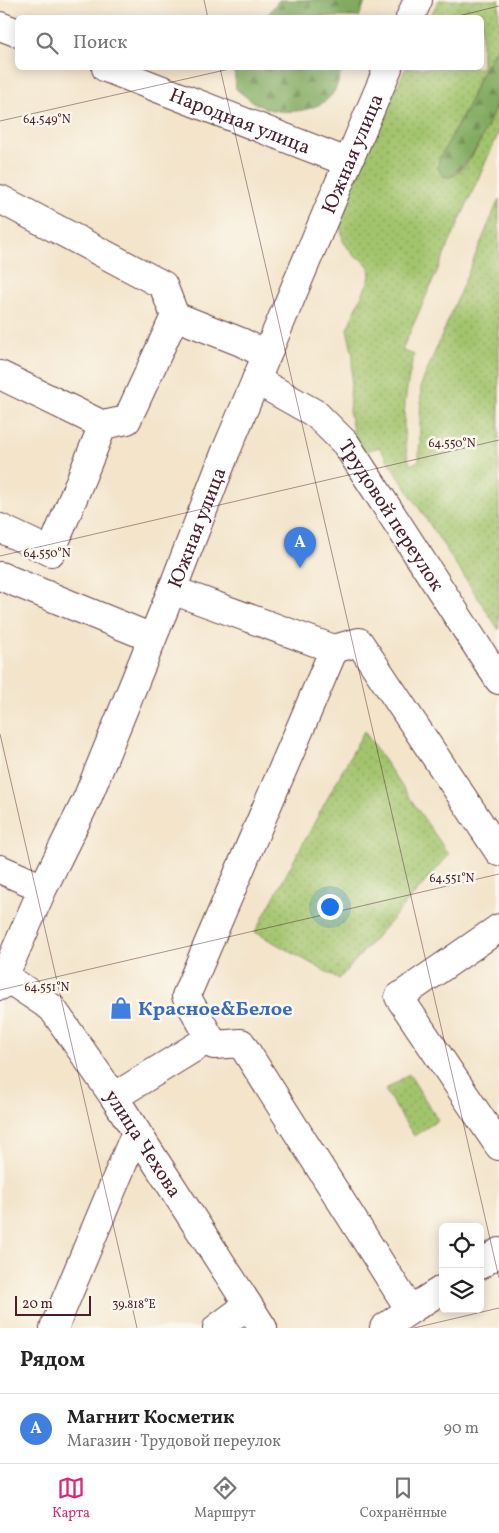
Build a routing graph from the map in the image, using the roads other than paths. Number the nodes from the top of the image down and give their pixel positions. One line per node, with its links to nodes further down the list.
1 (418, 0): 2 (street)
2 (411, 15)
3 (0, 26): 4 (street)
4 (15, 32)
5 (111, 70): 7 (street, Народная улица)
6 (387, 70): 7 (street, Южная улица)
7 (347, 162): 10 (street, Южная улица)
8 (0, 199): 9 (street)
9 (175, 316): 10 (street); 13 (street)
10 (267, 356): 12 (street, Южная улица)
11 (0, 375): 13 (street)
12 (256, 380): 16 (street, Южная улица); 19 (street, Трудовой переулок)
13 (103, 424): 14 (street)
14 (0, 528)
15 (0, 576): 17 (street)
16 (172, 590): 17 (street, Южная улица); 18 (street)
17 (152, 638): 22 (street, Южная улица)
18 (334, 649): 20 (street); 25 (street)
19 (499, 680)
20 (499, 852)
21 (0, 870): 22 (street)
22 (43, 888): 24 (street, Южная улица)
23 (499, 928): 28 (street)
24 (2, 981): 26 (street, улица Чехова)
25 (210, 1038): 26 (street); 33 (street)
26 (114, 1097): 27 (street, улица Чехова)
27 (136, 1132): 32 (street, улица Чехова); 34 (street)
28 (499, 1146)
29 (499, 1252): 30 (street)
30 (484, 1262)
31 (439, 1292): 33 (street)
32 (248, 1305): 35 (street); 36 (street, улица Чехова)
33 (410, 1310): 37 (street)
34 (54, 1328)
35 (217, 1328)
36 (264, 1328)
37 (384, 1328)

